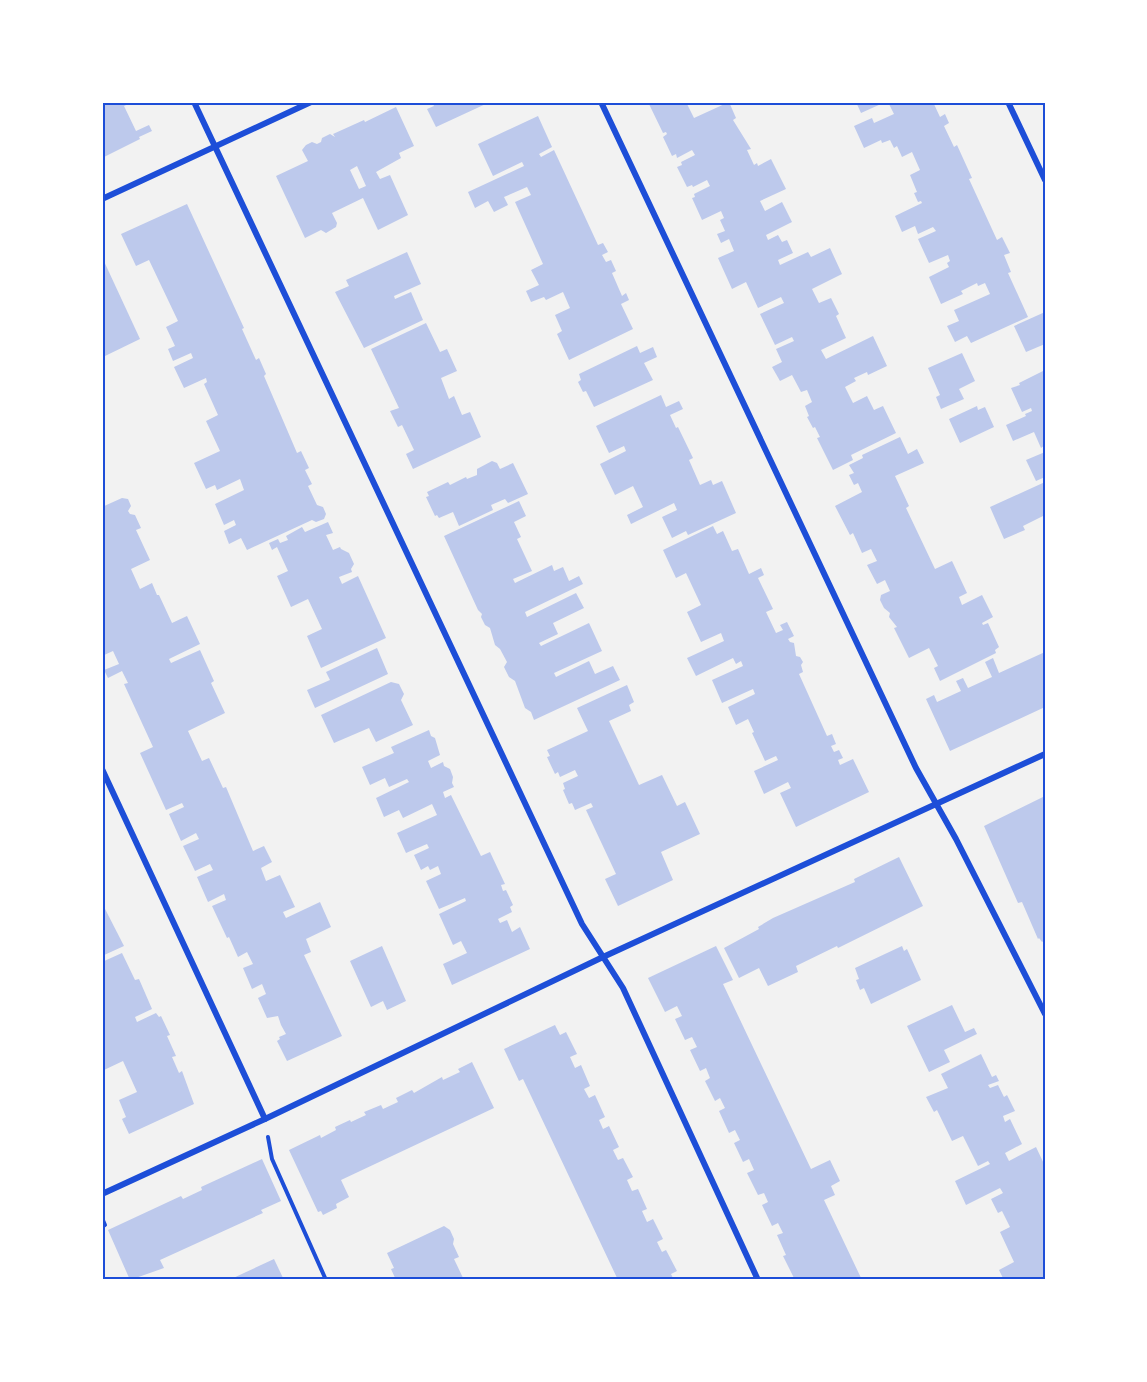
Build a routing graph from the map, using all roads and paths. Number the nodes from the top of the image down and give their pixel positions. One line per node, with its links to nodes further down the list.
1 (194, 102): 5 (street)
2 (311, 102): 5 (street)
3 (601, 102): 10 (street)
4 (1008, 102): 6 (street)
5 (214, 147): 7 (street); 11 (street)
6 (1045, 180)
7 (102, 199)
8 (1045, 754): 10 (street)
9 (102, 769): 13 (street)
10 (937, 805): 11 (street); 12 (street)
11 (603, 957): 13 (street); 18 (street)
12 (1045, 1014)
13 (265, 1119): 14 (street); 17 (path)
14 (102, 1194)
15 (102, 1218): 16 (path)
16 (102, 1226)
17 (326, 1280)
18 (758, 1280)

